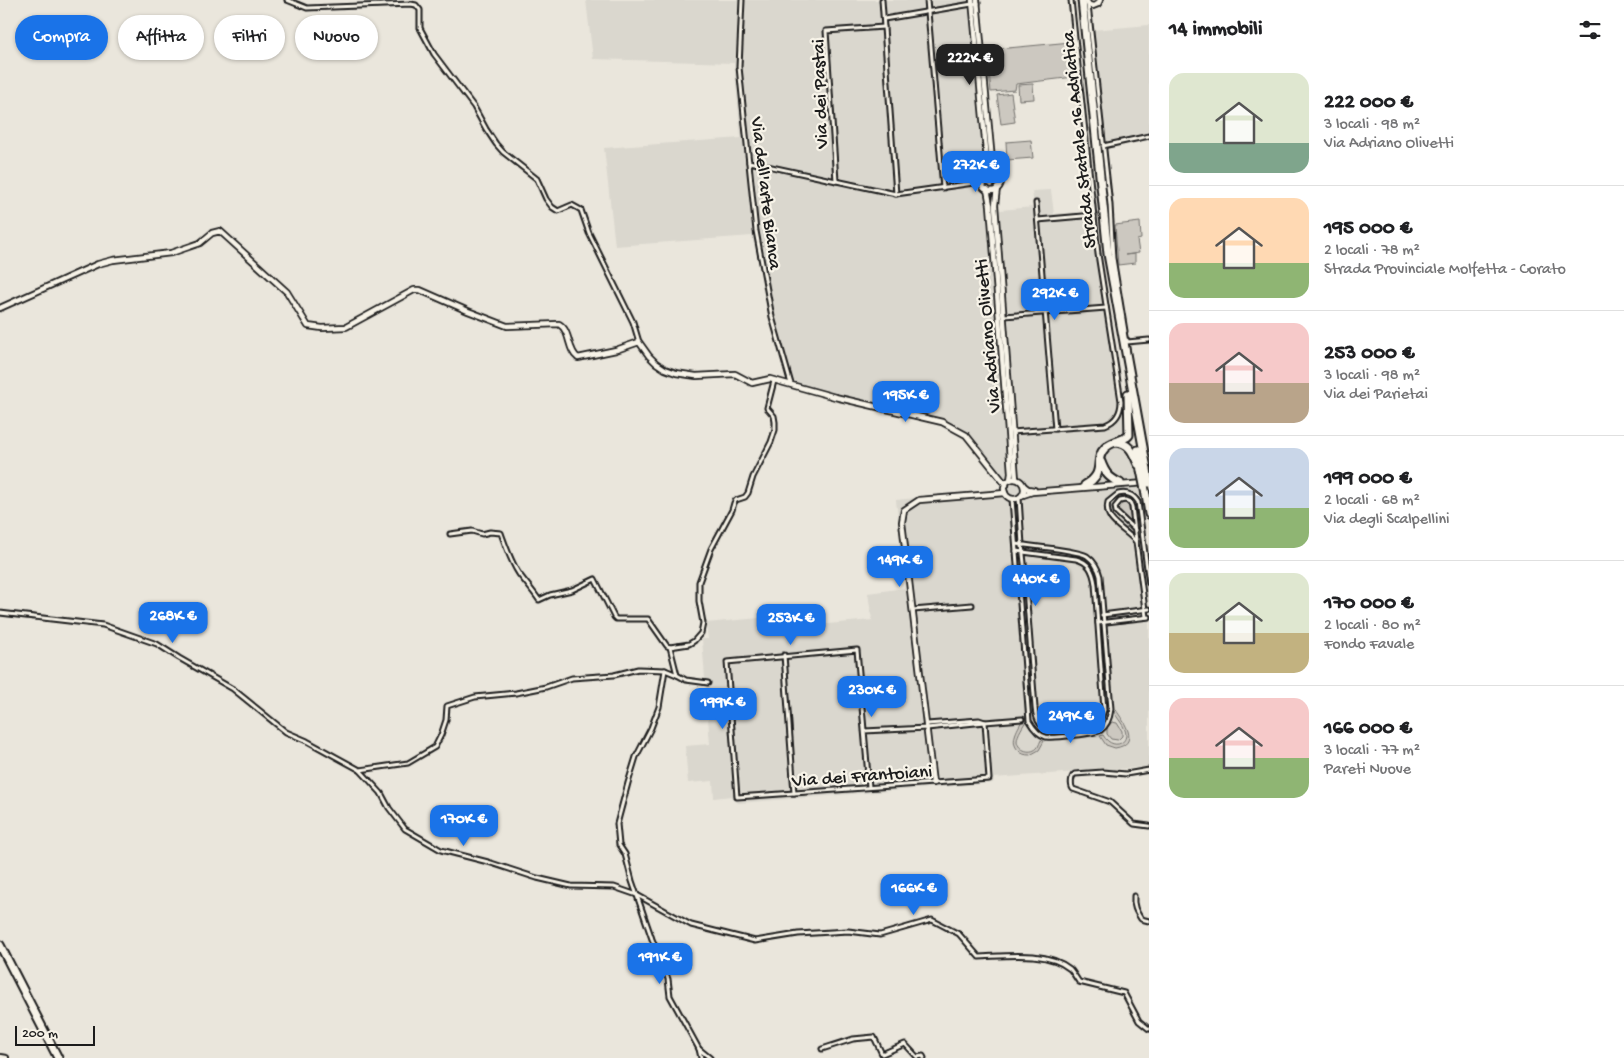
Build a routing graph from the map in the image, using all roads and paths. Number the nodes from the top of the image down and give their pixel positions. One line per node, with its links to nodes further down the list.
1 (288, 0): 33 (street)
2 (742, 0): 16 (street, Via dell'arte Bianca)
3 (882, 0): 12 (street)
4 (928, 0): 10 (street)
5 (1071, 0): 26 (street)
6 (1100, 0): 9 (street)
7 (975, 1): 10 (street); 17 (street, Via Adriano Olivetti); 18 (street)
8 (1084, 1): 9 (street); 11 (street); 36 (highway, Strada Statale 16 Adriatica); 37 (highway, Strada Statale 16 Adriatica)
9 (1095, 6): 11 (street)
10 (928, 12): 12 (street); 21 (street)
11 (1088, 16): 15 (street)
12 (884, 19): 13 (street)
13 (884, 27): 19 (street, Via dei Pastai); 24 (street)
14 (1149, 136): 15 (street)
15 (1103, 146): 32 (street)
16 (749, 162): 19 (street); 35 (street, Via dell'arte Bianca)
17 (993, 171): 18 (street); 22 (street, Via Adriano Olivetti)
18 (985, 173): 20 (street)
19 (836, 181): 24 (street)
20 (981, 182): 21 (street); 23 (street, Via Adriano Olivetti)
21 (943, 188): 24 (street)
22 (997, 188): 23 (street); 31 (street, Via Adriano Olivetti)
23 (987, 190): 39 (street, Via Adriano Olivetti)
24 (896, 194)
25 (1036, 203): 27 (street)
26 (1094, 215): 27 (street); 29 (street)
27 (1038, 220): 30 (street)
28 (0, 308): 33 (street)
29 (1106, 308): 30 (street); 38 (street)
30 (1045, 313): 31 (street); 38 (street)
31 (1003, 316): 39 (street, Via Adriano Olivetti)
32 (1149, 340)
33 (639, 342): 34 (street)
34 (774, 381): 35 (street); 79 (street)
35 (791, 386): 49 (street)
36 (1128, 394): 41 (highway); 45 (highway, Strada Statale 16 Adriatica)
37 (1137, 420): 40 (highway); 43 (highway, Strada Statale 16 Adriatica)
38 (1055, 429): 39 (street)
39 (1010, 432): 46 (street, Via Adriano Olivetti)
40 (1149, 436)
41 (1116, 442): 44 (highway); 45 (highway)
42 (1149, 443): 43 (highway)
43 (1143, 453): 45 (highway, Strada Statale 16 Adriatica)
44 (1100, 461): 48 (highway); 51 (highway)
45 (1144, 470): 47 (highway, Strada Statale 16 Adriatica, bridge); 56 (highway, Strada Statale 16 Adriatica, bridge)
46 (1013, 480): 49 (street); 50 (street)
47 (1149, 482): 48 (street); 52 (street)
48 (1120, 483): 51 (street)
49 (1006, 485): 53 (street)
50 (1024, 486): 52 (street); 54 (street)
51 (1085, 486): 52 (street)
52 (1032, 491): 54 (street)
53 (1005, 493): 55 (street); 71 (street)
54 (1021, 497): 55 (street); 64 (street)
55 (1012, 499): 62 (street)
56 (1149, 514)
57 (1135, 530): 57 (street); 60 (street)
58 (450, 534): 79 (street)
59 (1143, 534): 60 (street); 61 (street); 67 (street)
60 (1135, 535): 61 (street); 63 (street)
61 (1130, 536): 63 (street)
62 (1016, 544): 64 (street); 65 (street)
63 (1136, 544): 72 (street)
64 (1022, 545): 66 (street); 68 (street)
65 (1016, 551): 66 (street); 77 (street)
66 (1023, 552): 69 (street); 78 (street)
67 (1149, 583)
68 (1101, 591): 69 (street); 75 (street)
69 (1095, 592): 74 (street)
70 (972, 605): 71 (street)
71 (912, 610): 86 (street)
72 (1147, 610): 75 (street); 76 (street)
73 (0, 613): 88 (street)
74 (1097, 615): 75 (street); 78 (street)
75 (1104, 615): 77 (street)
76 (1147, 617): 77 (street)
77 (1104, 622): 78 (street)
78 (1098, 623)
79 (670, 647): 82 (street)
80 (784, 655): 87 (street); 92 (street); 92 (street, Via dei Frantoiani)
81 (665, 670): 82 (street); 88 (street); 94 (street)
82 (677, 675): 83 (street)
83 (708, 682)
84 (1022, 719): 85 (street)
85 (985, 722): 86 (street); 90 (street, Via dei Frantoiani)
86 (927, 726): 87 (street); 90 (street)
87 (864, 731): 91 (street)
88 (360, 770): 94 (street)
89 (1149, 770): 93 (street)
90 (933, 783): 91 (street, Via dei Frantoiani)
91 (869, 787): 92 (street, Via dei Frantoiani)
92 (794, 793)
93 (1149, 826)
94 (637, 894): 99 (street); 100 (street)
95 (1134, 896): 96 (street)
96 (1149, 921)
97 (0, 945): 105 (highway)
98 (0, 953): 104 (highway)
99 (1149, 1029)
100 (699, 1049): 106 (street); 107 (street)
101 (822, 1049): 108 (street)
102 (0, 1057): 103 (street)
103 (6, 1058)
104 (54, 1058)
105 (58, 1058)
106 (701, 1058)
107 (710, 1058)
108 (924, 1058)

